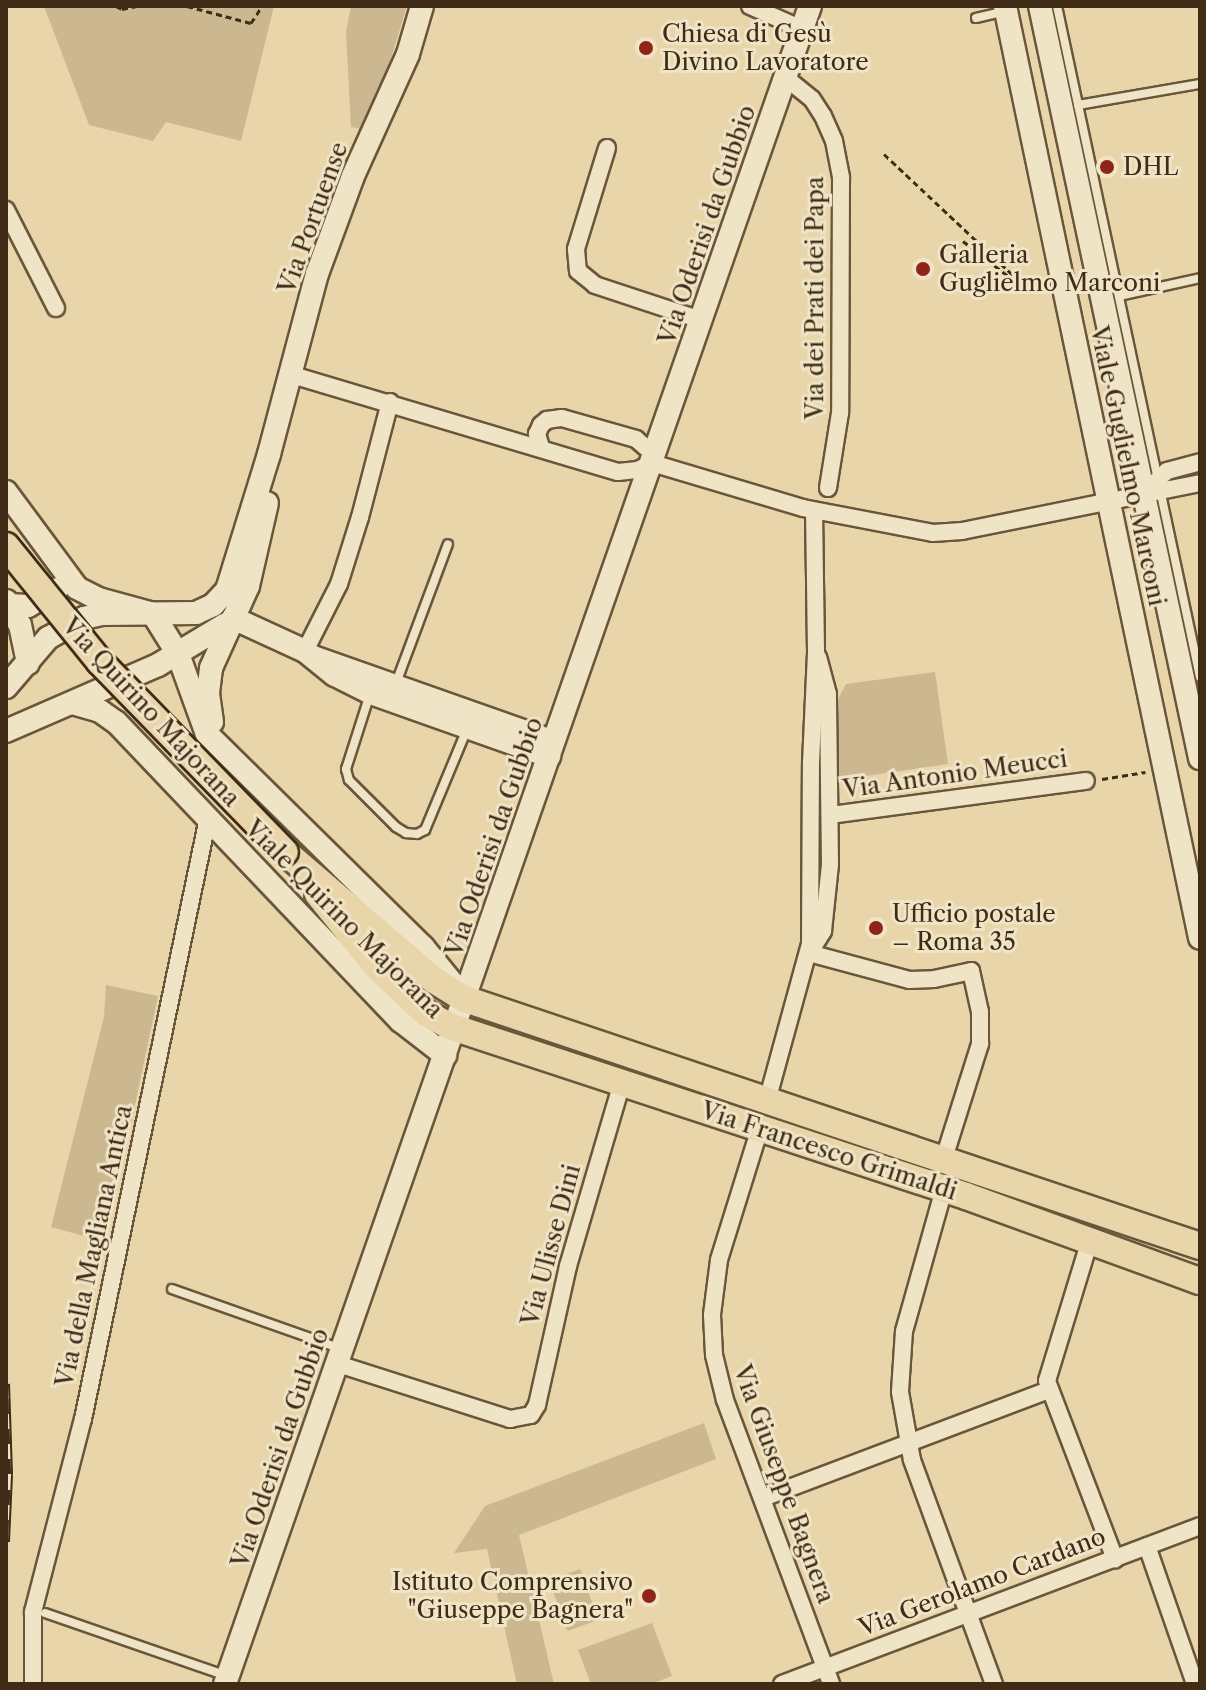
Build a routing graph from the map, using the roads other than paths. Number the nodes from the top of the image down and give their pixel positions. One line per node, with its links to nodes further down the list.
1 (422, 6): 18 (main road, Via Portuense)
2 (750, 6): 8 (street)
3 (810, 6): 8 (main road, Via Oderisi da Gubbio)
4 (1040, 6): 26 (main road, Viale Guglielmo Marconi)
5 (1057, 6): 11 (lane, Viale Guglielmo Marconi)
6 (1006, 8): 7 (lane); 28 (main road, Viale Guglielmo Marconi)
7 (976, 18)
8 (802, 29): 9 (main road, Via Oderisi da Gubbio)
9 (786, 78): 17 (main road, Via Oderisi da Gubbio); 24 (street, Via dei Prati dei Papa)
10 (1200, 84): 11 (lane)
11 (1078, 105): 15 (lane, Viale Guglielmo Marconi)
12 (607, 148): 17 (street)
13 (6, 210): 16 (street)
14 (1200, 278): 15 (lane)
15 (1119, 296): 26 (lane, Viale Guglielmo Marconi)
16 (56, 308)
17 (701, 320): 23 (main road, Via Oderisi da Gubbio)
18 (289, 374): 19 (street); 21 (main road, Via Portuense)
19 (390, 402): 20 (street); 36 (street)
20 (541, 447): 23 (street); 23 (street)
21 (269, 454): 34 (main road, Via Portuense); 35 (main road, Via Portuense)
22 (1200, 462): 26 (street)
23 (652, 463): 29 (street); 47 (main road, Via Oderisi da Gubbio)
24 (830, 480)
25 (1200, 483): 26 (street)
26 (1155, 487): 28 (street); 40 (lane, Viale Guglielmo Marconi); 49 (main road, Viale Guglielmo Marconi)
27 (6, 492): 32 (main road)
28 (1109, 501): 29 (street); 54 (main road, Viale Guglielmo Marconi)
29 (814, 511): 37 (street)
30 (448, 544): 41 (lane)
31 (6, 546): 53 (main road, Via Quirino Majorana, bridge)
32 (66, 578): 33 (main road); 34 (main road)
33 (7, 603): 39 (main road, Via Quirino Majorana)
34 (153, 614): 38 (main road); 39 (main road, Via Portuense)
35 (233, 618): 36 (main road); 38 (main road); 48 (main road, Via Portuense)
36 (305, 651): 41 (street); 43 (main road)
37 (816, 652): 51 (street); 55 (street)
38 (178, 654): 44 (main road); 48 (main road)
39 (28, 663): 42 (main road, Via Portuense)
40 (1200, 677)
41 (396, 683): 47 (street)
42 (6, 687)
43 (371, 693): 45 (main road); 45 (lane)
44 (72, 703): 46 (main road); 52 (main road, Via Quirino Majorana)
45 (467, 728): 47 (main road)
46 (6, 731)
47 (552, 748): 56 (main road, Via Oderisi da Gubbio)
48 (224, 751): 56 (main road)
49 (1200, 754)
50 (1092, 780): 51 (street, Via Antonio Meucci)
51 (830, 815): 55 (street)
52 (208, 818): 58 (main road, Viale Quirino Majorana); 79 (street, Via della Magliana Antica)
53 (303, 871): 56 (main road, Via Quirino Majorana); 57 (main road, Via Quirino Majorana)
54 (1200, 938)
55 (809, 953): 60 (street); 62 (street)
56 (465, 999): 57 (main road, Via Oderisi da Gubbio); 60 (main road, Via Francesco Grimaldi)
57 (455, 1028): 58 (main road, Via Oderisi da Gubbio); 59 (main road, Via Francesco Grimaldi)
58 (445, 1055): 68 (main road, Via Oderisi da Gubbio)
59 (622, 1082): 61 (main road, Via Francesco Grimaldi); 68 (street, Via Ulisse Dini)
60 (767, 1101): 62 (main road, Via Francesco Grimaldi)
61 (760, 1128): 63 (main road, Via Francesco Grimaldi); 71 (street, Via Giuseppe Bagnera)
62 (944, 1158): 65 (main road, Via Francesco Grimaldi)
63 (944, 1189): 64 (main road, Via Francesco Grimaldi); 70 (street)
64 (1090, 1240): 66 (main road, Via Francesco Grimaldi); 69 (street)
65 (1200, 1246)
66 (1200, 1281)
67 (172, 1289): 68 (lane)
68 (340, 1356): 78 (main road, Via Oderisi da Gubbio)
69 (1049, 1390): 70 (street); 74 (street)
70 (907, 1443): 71 (street); 76 (street)
71 (763, 1498): 77 (street, Via Giuseppe Bagnera)
72 (1200, 1526): 73 (street, Via Gerolamo Cardano)
73 (1147, 1546): 74 (street, Via Gerolamo Cardano); 83 (street)
74 (1115, 1559): 76 (street, Via Gerolamo Cardano)
75 (45, 1613): 78 (lane)
76 (969, 1614): 77 (street, Via Gerolamo Cardano); 82 (street)
77 (825, 1667): 80 (street, Via Gerolamo Cardano); 81 (street, Via Giuseppe Bagnera)
78 (227, 1680)
79 (33, 1684)
80 (782, 1684)
81 (831, 1684)
82 (994, 1684)
83 (1195, 1684)

